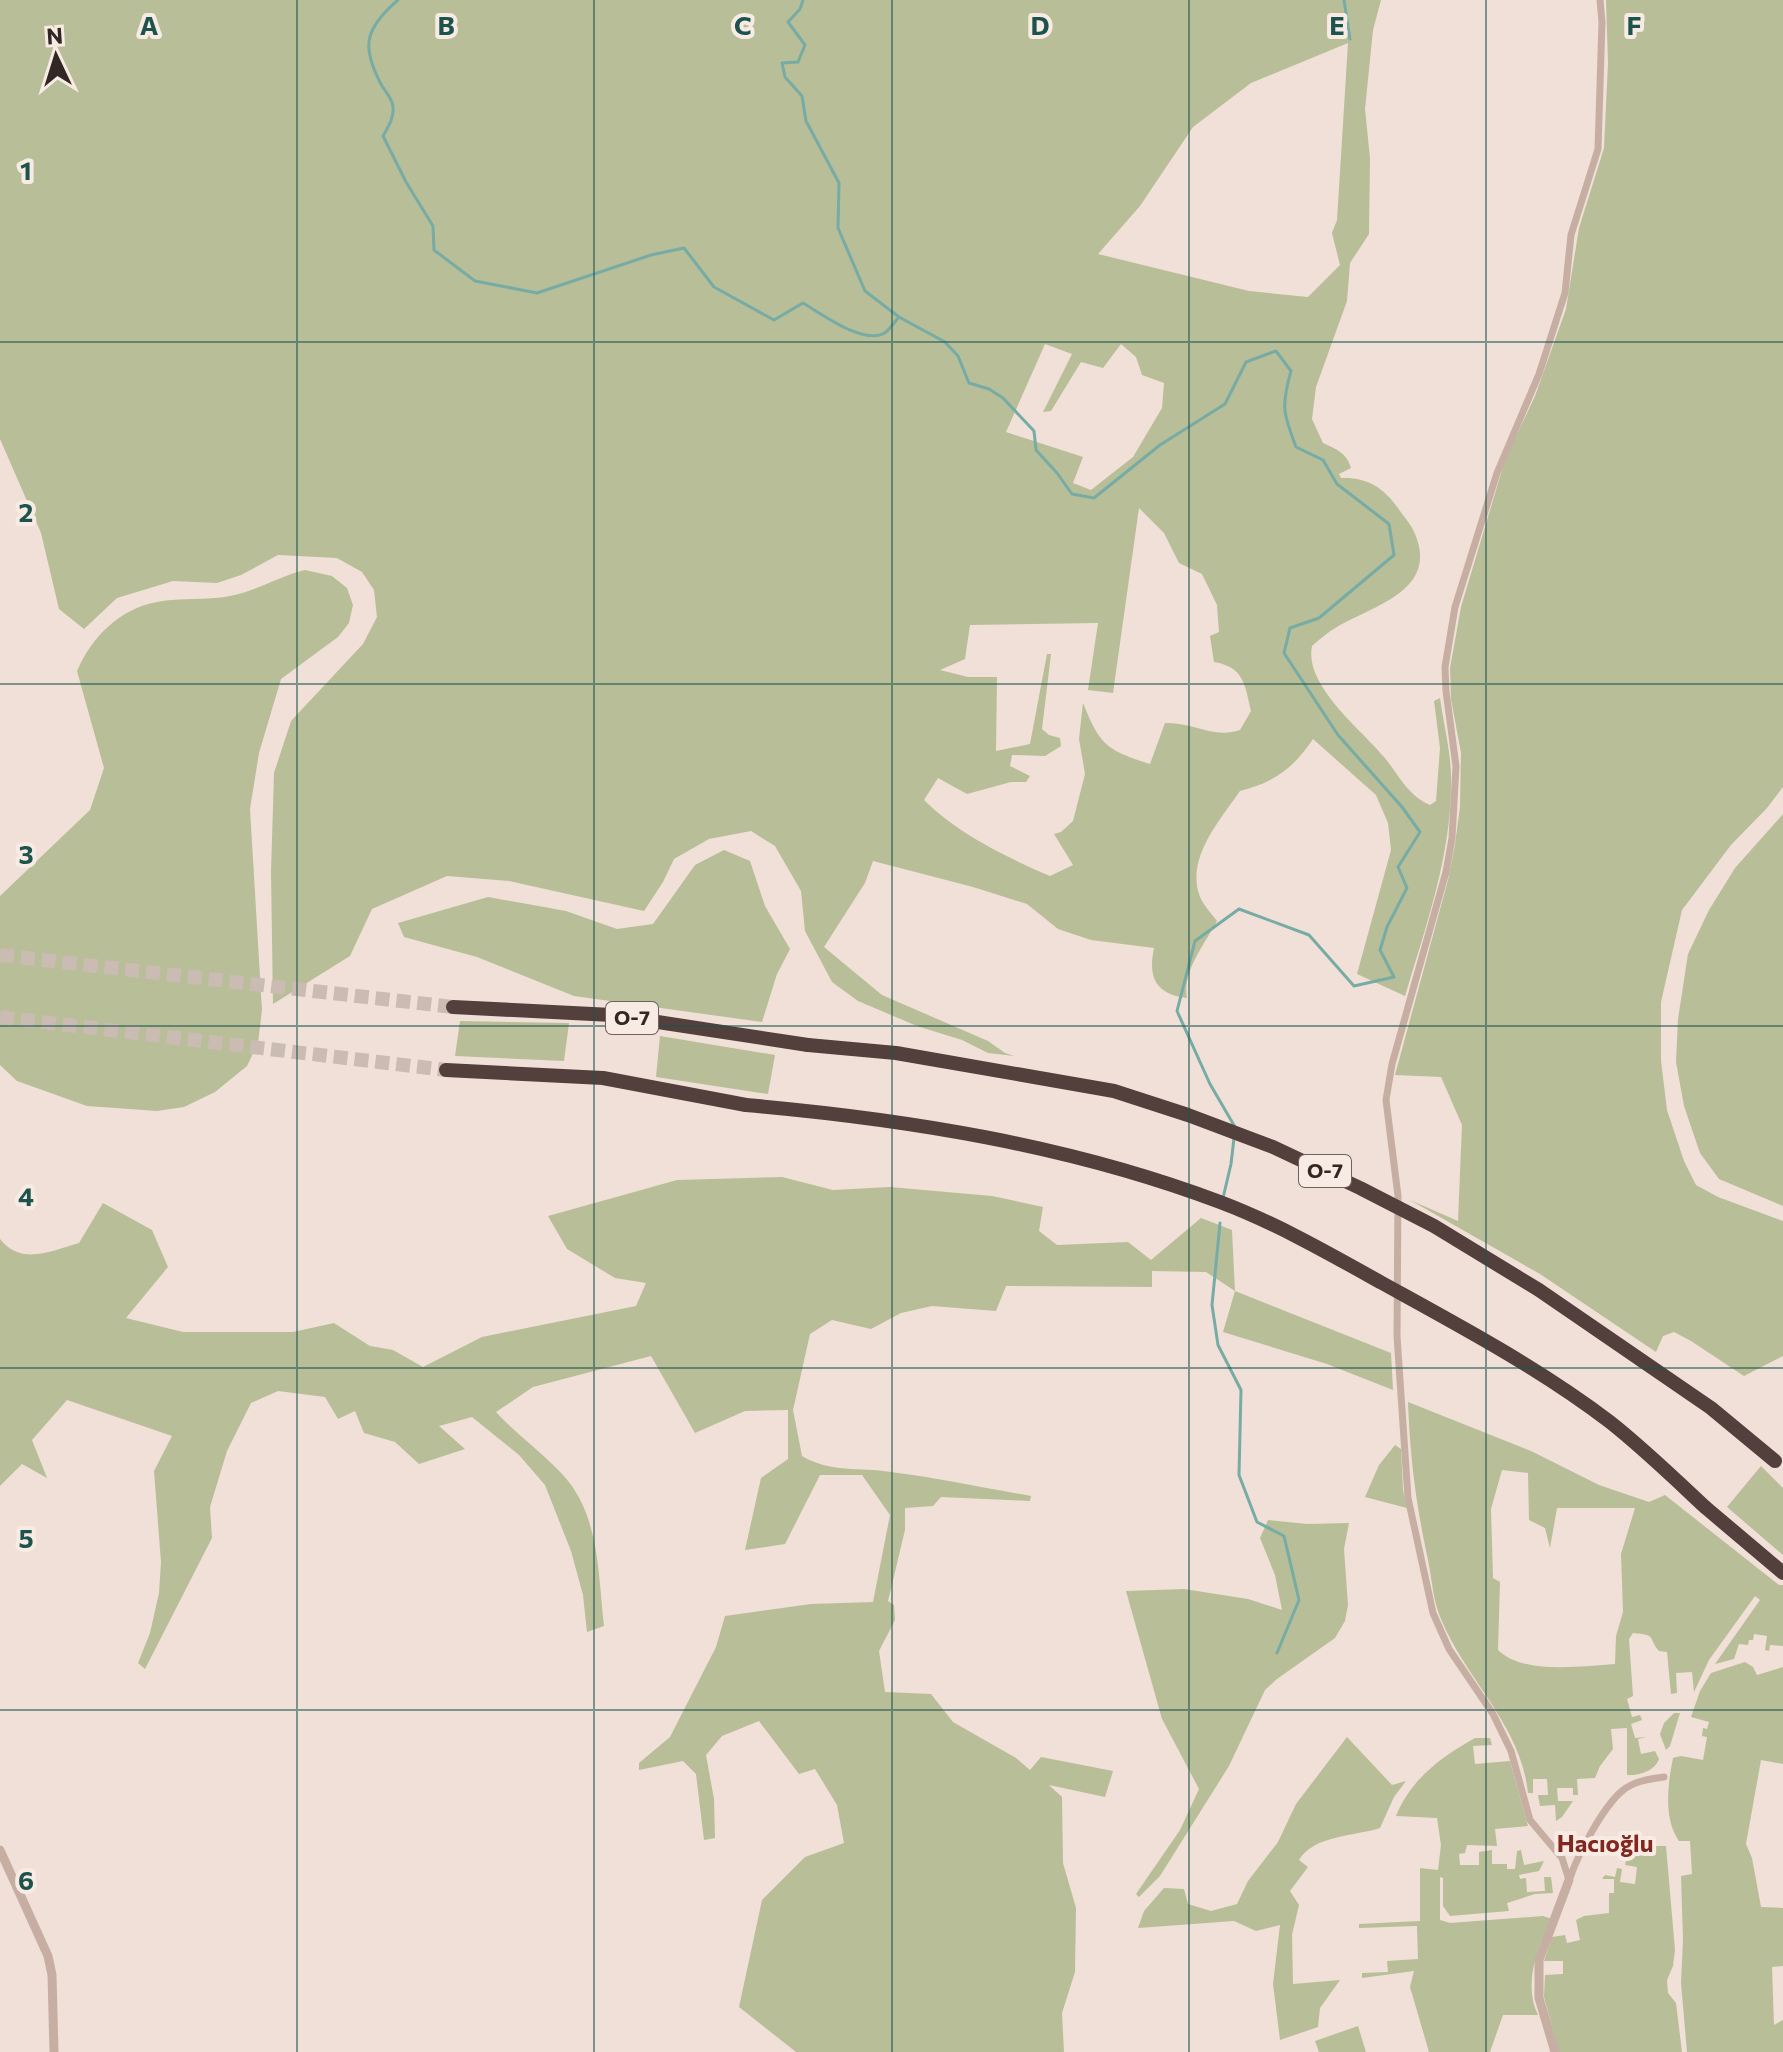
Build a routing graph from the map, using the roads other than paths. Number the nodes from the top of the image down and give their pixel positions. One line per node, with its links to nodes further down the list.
1 (1600, 0): 8 (street)
2 (453, 1007): 4 (highway, O-7, bridge)
3 (446, 1070): 5 (highway, bridge)
4 (1779, 1465)
5 (1783, 1573)
6 (1664, 1777): 8 (street)
7 (0, 1850): 9 (street)
8 (1569, 1880): 10 (street)
9 (54, 2052)
10 (1555, 2052)

